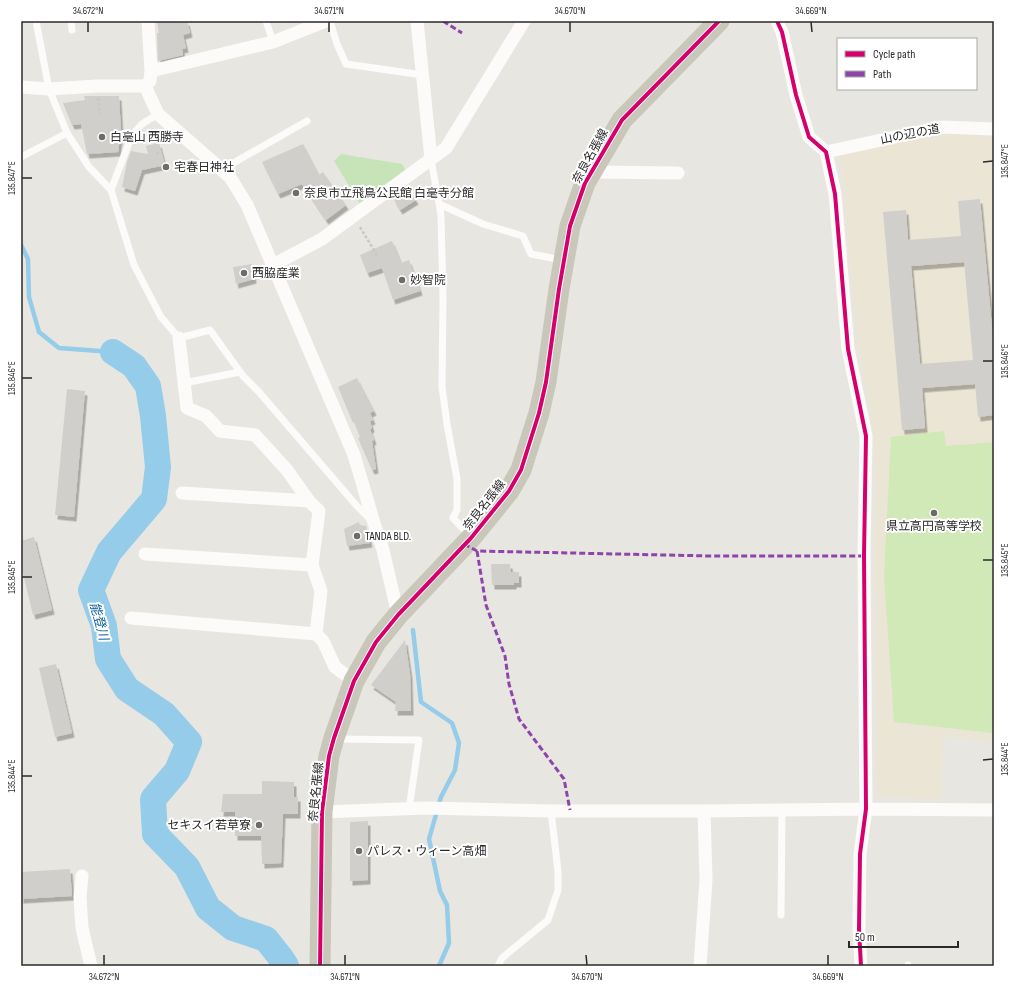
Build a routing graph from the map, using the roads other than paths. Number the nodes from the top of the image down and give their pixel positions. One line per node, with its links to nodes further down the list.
1 (36, 21): 17 (lane)
2 (71, 21): 11 (lane)
3 (148, 21): 13 (street)
4 (266, 21): 12 (lane)
5 (326, 21): 12 (street)
6 (330, 21): 14 (lane)
7 (417, 21): 14 (street)
8 (524, 21): 24 (street)
9 (719, 21): 26 (main road, 奈良名張線)
10 (776, 21): 22 (street)
11 (72, 30)
12 (273, 42): 13 (street)
13 (150, 71): 15 (street)
14 (424, 75): 24 (street)
15 (145, 86): 17 (street); 18 (street)
16 (21, 87): 17 (street)
17 (50, 89): 21 (lane)
18 (158, 114): 25 (street); 28 (lane)
19 (306, 121): 25 (lane)
20 (994, 129): 22 (street, 山の辺の道)
21 (67, 133): 23 (lane); 28 (lane)
22 (826, 152): 47 (street)
23 (21, 157)
24 (431, 159): 29 (lane); 31 (street)
25 (221, 170): 31 (street)
26 (591, 172): 27 (street); 30 (main road, 奈良名張線)
27 (678, 173)
28 (111, 190): 32 (lane)
29 (439, 204): 30 (lane); 38 (lane)
30 (564, 261): 38 (main road, 奈良名張線)
31 (273, 265): 37 (street)
32 (179, 338): 33 (lane); 34 (street)
33 (240, 372): 34 (lane); 37 (lane)
34 (184, 383): 36 (street)
35 (182, 493): 36 (street)
36 (309, 500): 40 (street)
37 (374, 523): 41 (street)
38 (471, 538): 41 (main road, 奈良名張線)
39 (145, 554): 40 (street)
40 (312, 565): 43 (street)
41 (398, 615): 44 (main road, 奈良名張線)
42 (131, 618): 43 (street)
43 (316, 634): 44 (street)
44 (354, 681): 45 (main road, 奈良名張線)
45 (334, 738): 46 (lane); 52 (main road, 奈良名張線)
46 (409, 809): 50 (street); 52 (street)
47 (866, 809): 48 (street); 49 (street); 59 (street)
48 (782, 810): 51 (street); 54 (lane)
49 (994, 810)
50 (551, 811): 51 (street); 57 (lane)
51 (704, 811): 58 (street)
52 (322, 812): 56 (main road, 奈良名張線)
53 (82, 876): 55 (street)
54 (782, 915)
55 (91, 966)
56 (320, 966)
57 (498, 966)
58 (700, 966)
59 (861, 966)

